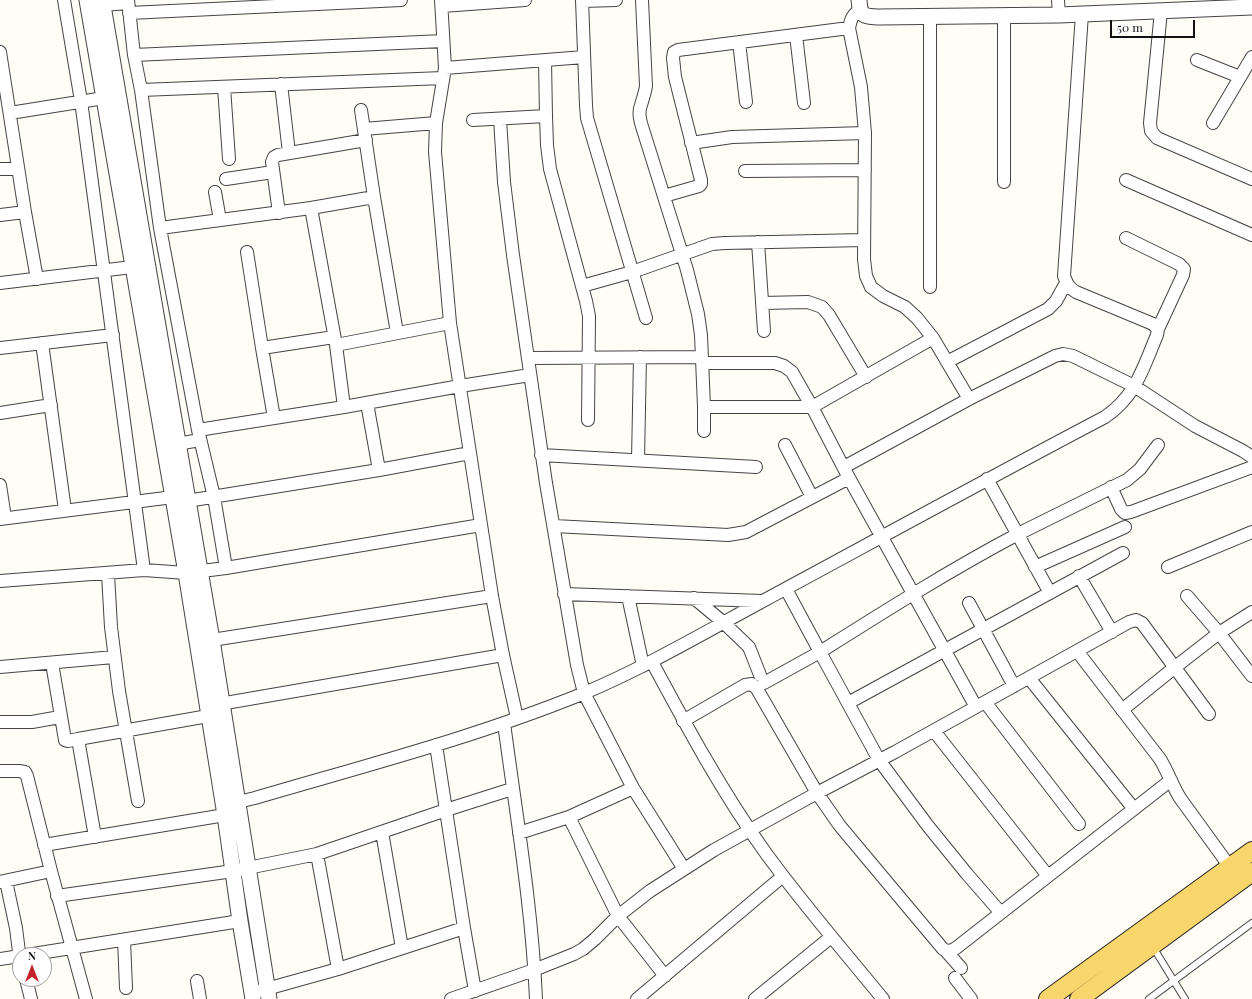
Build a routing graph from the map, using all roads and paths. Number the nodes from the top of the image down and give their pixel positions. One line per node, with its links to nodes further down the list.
1 (64, 0): 36 (street)
2 (87, 0): 35 (street)
3 (401, 0): 9 (street)
4 (525, 0): 8 (street)
5 (582, 0): 6 (street); 25 (street)
6 (616, 0)
7 (642, 0): 62 (street)
8 (494, 1): 11 (street)
9 (297, 2): 12 (street)
10 (102, 3): 12 (street); 42 (street)
11 (441, 3): 22 (street)
12 (128, 5): 24 (street)
13 (859, 5): 19 (street); 20 (street)
14 (1058, 7): 17 (street); 18 (street)
15 (1252, 7): 16 (street)
16 (1161, 11): 17 (street); 58 (street)
17 (1082, 14): 81 (street)
18 (1004, 15): 19 (street); 60 (street)
19 (930, 16): 83 (street)
20 (849, 28): 21 (street); 47 (street)
21 (796, 35): 23 (street); 38 (street)
22 (444, 41): 24 (street); 30 (street)
23 (739, 42): 37 (street); 49 (street)
24 (134, 55): 34 (street)
25 (584, 57): 28 (street); 78 (street)
26 (1252, 57): 31 (street)
27 (0, 58): 40 (street)
28 (545, 60): 30 (street); 41 (street)
29 (1197, 60): 31 (street)
30 (444, 73): 32 (street); 45 (street)
31 (1240, 76): 46 (street)
32 (281, 84): 33 (street); 50 (street)
33 (224, 86): 34 (street); 51 (street)
34 (141, 90): 69 (street)
35 (104, 98): 36 (street); 42 (street)
36 (81, 101): 40 (street); 77 (street)
37 (746, 102)
38 (804, 104)
39 (361, 110): 48 (street)
40 (10, 114): 53 (street)
41 (546, 116): 43 (street); 82 (street)
42 (114, 117): 76 (street); 90 (street)
43 (500, 119): 44 (street); 99 (street)
44 (473, 120)
45 (436, 123): 48 (street); 86 (street)
46 (1213, 123)
47 (865, 133): 49 (street); 54 (street)
48 (365, 135): 50 (street); 63 (street)
49 (691, 143): 62 (street)
50 (289, 153): 56 (street)
51 (229, 159)
52 (0, 169): 53 (street)
53 (18, 169): 65 (street)
54 (865, 170): 55 (street); 72 (street)
55 (745, 171)
56 (273, 172): 57 (street); 66 (street)
57 (226, 179)
58 (1252, 179)
59 (1126, 180): 70 (street)
60 (1004, 182)
61 (215, 192): 68 (street)
62 (664, 196): 75 (street)
63 (374, 197): 64 (street); 89 (street)
64 (311, 208): 66 (street); 93 (street)
65 (25, 212): 67 (street); 79 (street)
66 (279, 213): 68 (street)
67 (0, 214)
68 (220, 220): 69 (street)
69 (160, 228): 116 (street)
70 (1252, 235)
71 (1126, 238): 87 (street)
72 (864, 240): 73 (street); 92 (street)
73 (758, 242): 75 (street); 84 (street)
74 (247, 252): 96 (street)
75 (682, 255): 78 (street); 100 (street)
76 (132, 267): 77 (street); 90 (street)
77 (104, 271): 79 (street); 91 (street)
78 (632, 272): 82 (street); 85 (street)
79 (37, 278): 80 (street)
80 (0, 283)
81 (1066, 283): 87 (street); 101 (street)
82 (582, 286): 97 (street)
83 (930, 287)
84 (762, 303): 88 (street); 103 (street)
85 (646, 318)
86 (450, 323): 89 (street); 104 (street)
87 (1158, 329): 105 (street)
88 (764, 331)
89 (397, 333): 93 (street)
90 (151, 334): 117 (street); 133 (street)
91 (113, 335): 94 (street); 134 (street)
92 (933, 338): 101 (street); 103 (street)
93 (335, 341): 96 (street); 109 (street)
94 (42, 343): 95 (street); 108 (street)
95 (0, 348)
96 (262, 348): 113 (street)
97 (589, 357): 98 (street); 99 (street); 114 (street)
98 (640, 357): 100 (street); 123 (street)
99 (528, 358): 102 (street)
100 (702, 360): 110 (street); 111 (street)
101 (947, 362): 106 (street)
102 (530, 375): 104 (street); 121 (street)
103 (866, 376): 111 (street)
104 (460, 386): 107 (street); 120 (street)
105 (1134, 386): 106 (street); 122 (street); 128 (street)
106 (969, 399): 127 (street)
107 (366, 403): 109 (street); 126 (street)
108 (52, 405): 112 (street); 135 (street)
109 (344, 407): 113 (street)
110 (704, 407): 111 (street); 115 (street)
111 (812, 407): 127 (street)
112 (0, 413)
113 (274, 418): 116 (street)
114 (588, 420)
115 (704, 431)
116 (199, 435): 117 (street); 131 (street)
117 (177, 444): 133 (street)
118 (784, 445): 132 (street)
119 (1158, 445): 130 (street)
120 (470, 453): 126 (street); 137 (street)
121 (541, 455): 123 (street); 138 (street)
122 (1252, 457)
123 (638, 460): 124 (street)
124 (756, 467)
125 (1252, 467): 130 (street)
126 (379, 470): 131 (street)
127 (846, 472): 132 (street); 142 (street)
128 (987, 479): 141 (street); 142 (street)
129 (0, 485): 136 (street)
130 (1112, 487): 141 (street)
131 (214, 497): 133 (street); 146 (street)
132 (812, 497): 138 (street)
133 (182, 498): 134 (street); 148 (street)
134 (136, 501): 135 (street); 147 (street)
135 (65, 510): 136 (street)
136 (2, 518)
137 (481, 525): 146 (street); 156 (street)
138 (554, 526): 154 (street)
139 (1125, 527): 144 (street)
140 (1252, 532): 145 (street)
141 (1018, 535): 144 (street); 155 (street)
142 (882, 537): 152 (street); 155 (street)
143 (1123, 553): 150 (street)
144 (1035, 566): 153 (street)
145 (1168, 567)
146 (226, 568): 148 (street)
147 (144, 570): 148 (street); 149 (street)
148 (193, 572): 167 (street); 183 (street)
149 (108, 574): 151 (street); 172 (street)
150 (1079, 576): 153 (street); 165 (street)
151 (0, 581)
152 (786, 589): 160 (street); 170 (street)
153 (1050, 593): 164 (street)
154 (564, 594): 157 (street); 180 (street)
155 (912, 594): 168 (street); 170 (street)
156 (492, 596): 167 (street); 171 (street)
157 (628, 596): 159 (street); 174 (street)
158 (1188, 596): 166 (street)
159 (694, 598): 160 (street); 163 (street)
160 (763, 601): 163 (street)
161 (969, 603): 164 (street)
162 (1252, 612): 166 (street)
163 (724, 623): 170 (street); 174 (street)
164 (982, 630): 168 (street); 179 (street)
165 (1112, 632): 169 (street); 176 (street)
166 (1219, 633): 176 (street); 177 (street)
167 (212, 640): 183 (street)
168 (944, 650): 181 (street); 182 (street)
169 (1077, 651): 178 (street); 184 (street)
170 (820, 652): 181 (street)
171 (503, 656): 183 (street); 187 (street)
172 (114, 657): 173 (street); 191 (street)
173 (52, 663): 175 (street); 186 (street)
174 (648, 664): 180 (street); 188 (street)
175 (0, 667)
176 (1174, 668): 184 (street); 185 (street)
177 (1252, 676)
178 (1029, 678): 179 (street); 203 (street)
179 (1014, 686): 182 (street)
180 (584, 693): 187 (street); 198 (street)
181 (848, 703): 195 (street)
182 (980, 705): 192 (street); 206 (street)
183 (212, 709): 191 (street); 202 (street)
184 (1122, 710): 197 (street)
185 (1209, 714)
186 (60, 717): 189 (street); 193 (street)
187 (517, 718): 190 (street)
188 (683, 721): 200 (street); 207 (street)
189 (0, 722)
190 (504, 722): 194 (street); 199 (street)
191 (126, 731): 193 (street); 201 (street)
192 (934, 731): 195 (street); 221 (street)
193 (78, 739): 210 (street)
194 (436, 745): 202 (street); 204 (street)
195 (879, 760): 200 (street); 224 (street)
196 (0, 771): 211 (street)
197 (1171, 780): 203 (street); 214 (street)
198 (633, 788): 205 (street); 216 (street)
199 (512, 789): 204 (street); 209 (street)
200 (817, 793): 207 (street); 236 (street)
201 (138, 801)
202 (229, 808): 210 (street); 215 (street); 218 (street)
203 (1134, 809): 221 (street)
204 (446, 810): 208 (street); 228 (street)
205 (569, 817): 209 (street); 225 (street)
206 (1079, 824)
207 (750, 830): 216 (street); 220 (street)
208 (382, 832): 213 (street); 234 (street)
209 (519, 833): 240 (street)
210 (95, 837): 211 (street)
211 (44, 845): 217 (street)
212 (1252, 851): 214 (main road)
213 (317, 854): 215 (street); 239 (street)
214 (1230, 867): 258 (main road)
215 (248, 869): 218 (street); 247 (street)
216 (684, 869): 225 (street)
217 (51, 871): 222 (street); 223 (street)
218 (233, 871): 223 (street); 226 (street)
219 (1252, 872): 231 (main road)
220 (783, 876): 229 (street); 241 (street)
221 (1048, 876): 224 (street)
222 (0, 882): 232 (street)
223 (57, 896): 233 (street)
224 (1001, 912): 236 (street)
225 (618, 916): 240 (street); 241 (street)
226 (240, 921): 230 (street); 248 (street)
227 (1252, 923): 242 (lane)
228 (464, 928): 234 (street); 246 (street)
229 (831, 937): 249 (street); 256 (street)
230 (124, 940): 233 (street); 245 (street)
231 (1152, 946): 242 (lane); 259 (main road)
232 (20, 947)
233 (71, 948): 235 (street); 251 (street)
234 (402, 948): 239 (street)
235 (52, 951)
236 (946, 951): 257 (street)
237 (12, 958): 238 (street)
238 (0, 959)
239 (338, 969): 247 (street)
240 (534, 970): 246 (street); 254 (street)
241 (665, 976): 255 (street)
242 (1174, 980): 260 (lane); 261 (lane)
243 (197, 982): 252 (street)
244 (28, 987): 250 (street)
245 (126, 988)
246 (475, 991): 253 (street)
247 (268, 994): 248 (street)
248 (252, 996)
249 (878, 997)
250 (31, 999)
251 (86, 999)
252 (200, 999)
253 (450, 999)
254 (536, 999)
255 (637, 999)
256 (755, 999)
257 (971, 999)
258 (1048, 999)
259 (1079, 999)
260 (1149, 999)
261 (1185, 999)

